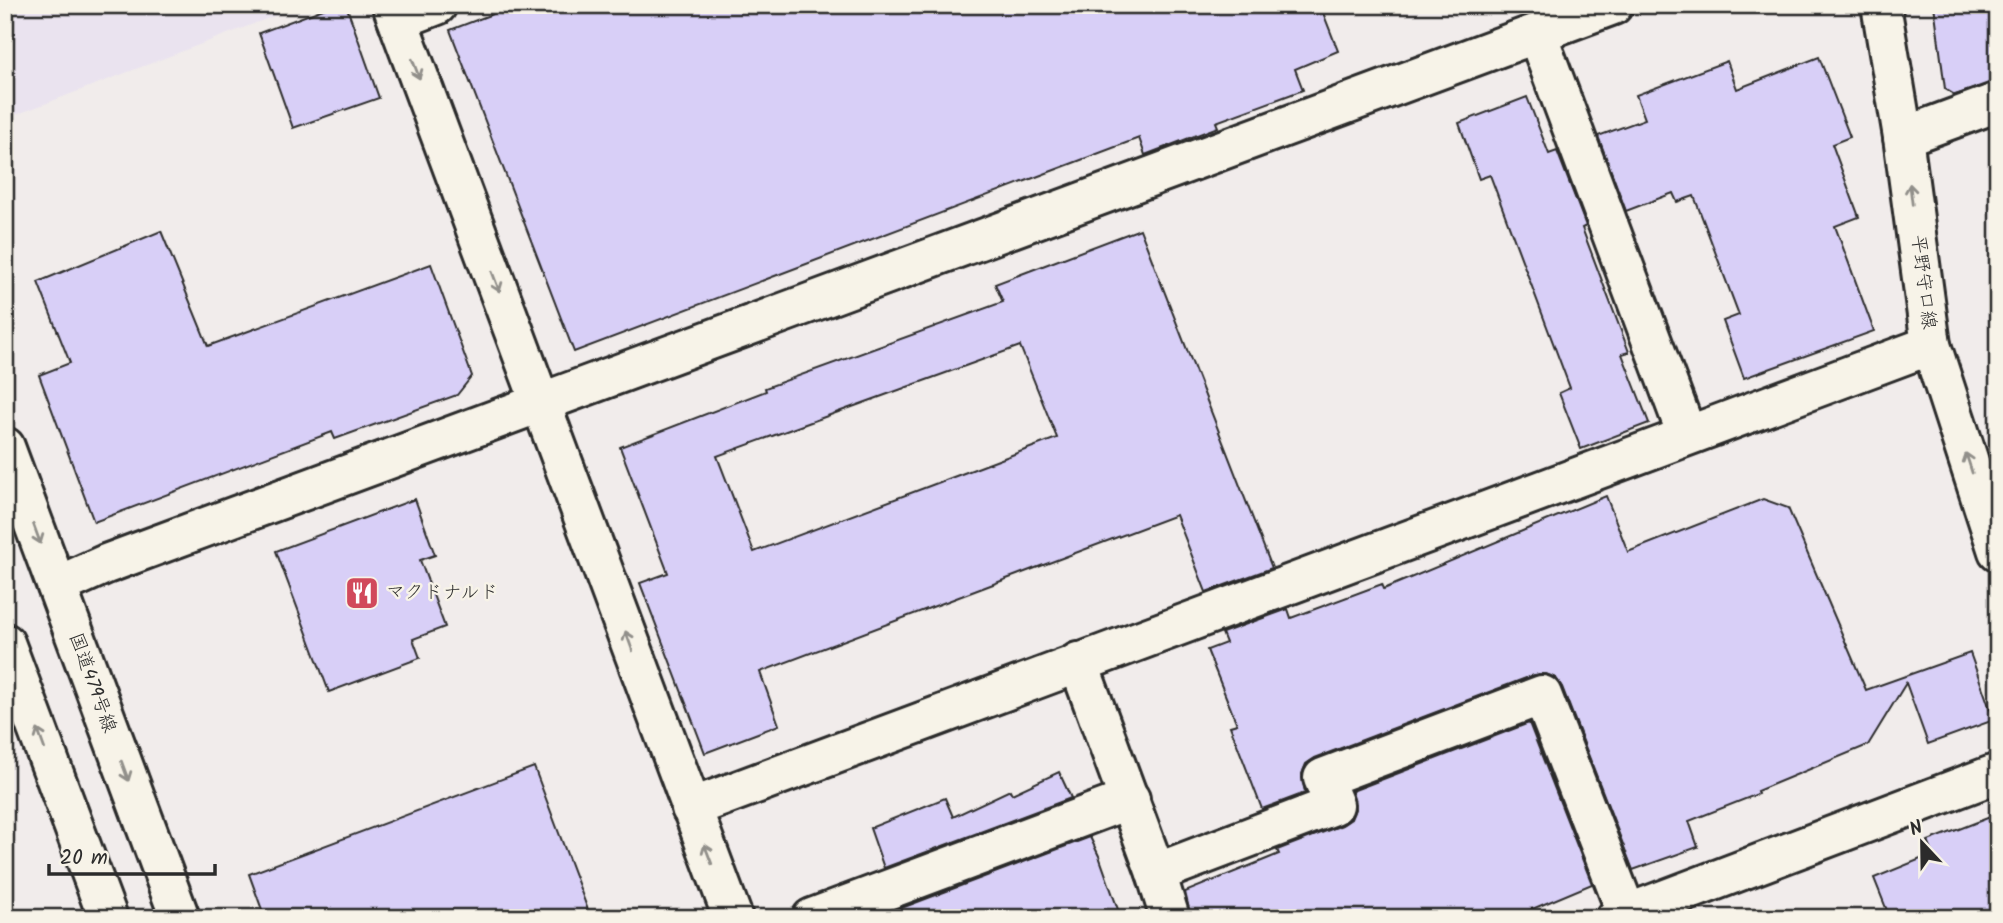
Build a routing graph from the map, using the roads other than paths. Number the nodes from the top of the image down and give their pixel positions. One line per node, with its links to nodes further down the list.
1 (436, 5): 4 (main road)
2 (1613, 5): 5 (main road)
3 (1881, 5): 7 (main road, 平野守口線)
4 (395, 12): 9 (main road, one-way to 9)
5 (1537, 34): 9 (main road); 10 (main road)
6 (1998, 102): 7 (main road)
7 (1903, 138): 8 (main road, 平野守口線, one-way to 7)
8 (1931, 345): 10 (main road); 12 (main road, 平野守口線, one-way to 8)
9 (541, 402): 13 (main road); 18 (main road, one-way to 9)
10 (1687, 435): 15 (main road)
11 (5, 447): 13 (main road, 国道479号線, one-way to 13)
12 (1998, 551)
13 (57, 586): 22 (main road, 国道479号線, one-way to 22)
14 (5, 643): 21 (main road, one-way to 14)
15 (1079, 662): 17 (main road); 18 (main road)
16 (1998, 773): 20 (main road)
17 (1130, 799): 19 (main road); 24 (main road)
18 (691, 808): 23 (main road, one-way to 18)
19 (1156, 873): 20 (main road); 25 (main road)
20 (1622, 916)
21 (107, 918)
22 (180, 918)
23 (733, 918)
24 (812, 918)
25 (1170, 918)

